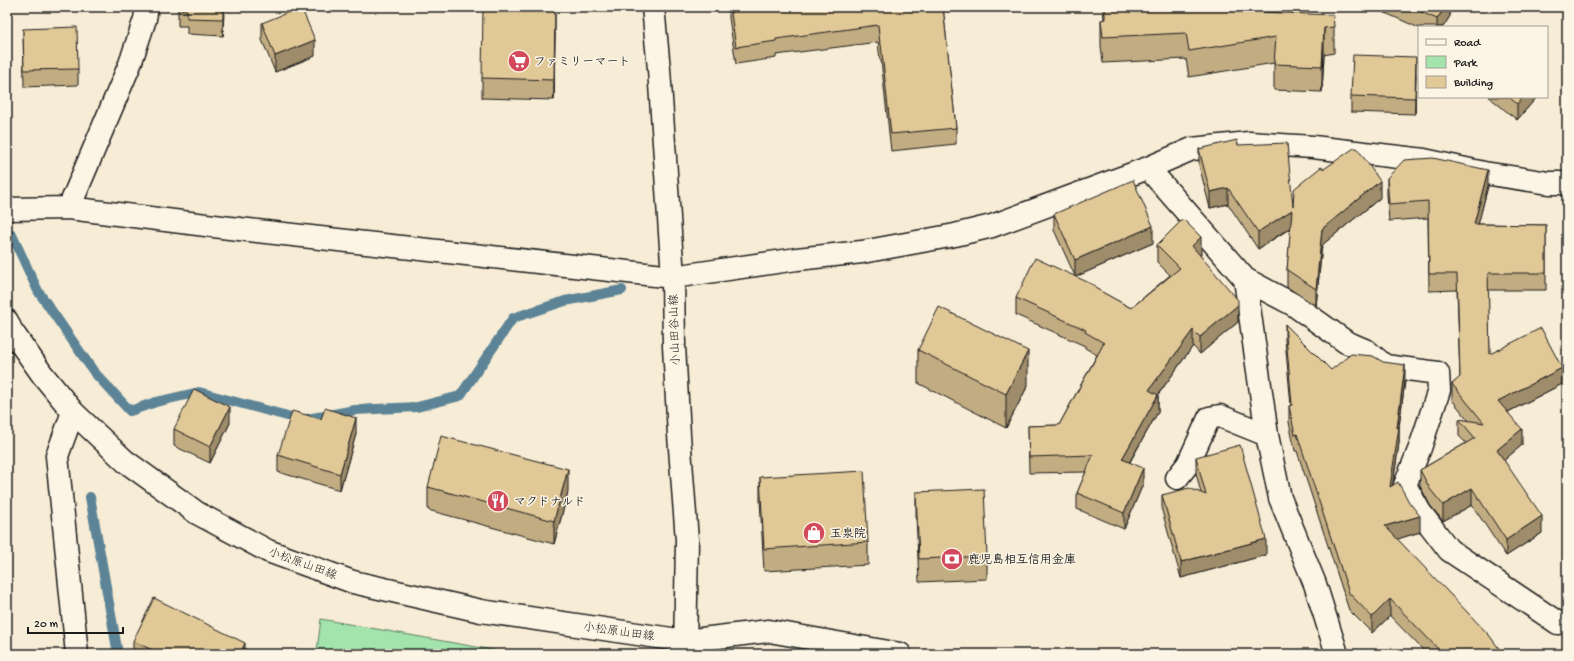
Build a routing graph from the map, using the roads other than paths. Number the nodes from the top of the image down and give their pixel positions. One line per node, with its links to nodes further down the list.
1 (147, 7): 5 (street)
2 (653, 7): 7 (street, 小山田谷山線)
3 (1148, 168): 4 (street); 7 (street); 8 (street)
4 (1567, 183)
5 (69, 208): 6 (street); 7 (street)
6 (7, 209)
7 (673, 277): 14 (street, 小山田谷山線)
8 (1245, 279): 11 (street); 13 (street)
9 (7, 321): 10 (street, 小松原山田線)
10 (73, 412): 14 (street, 小松原山田線); 15 (street)
11 (1267, 435): 12 (street); 18 (street)
12 (1177, 478)
13 (1558, 623)
14 (685, 647): 16 (street); 17 (street)
15 (77, 654)
16 (713, 654)
17 (900, 654)
18 (1337, 654)

